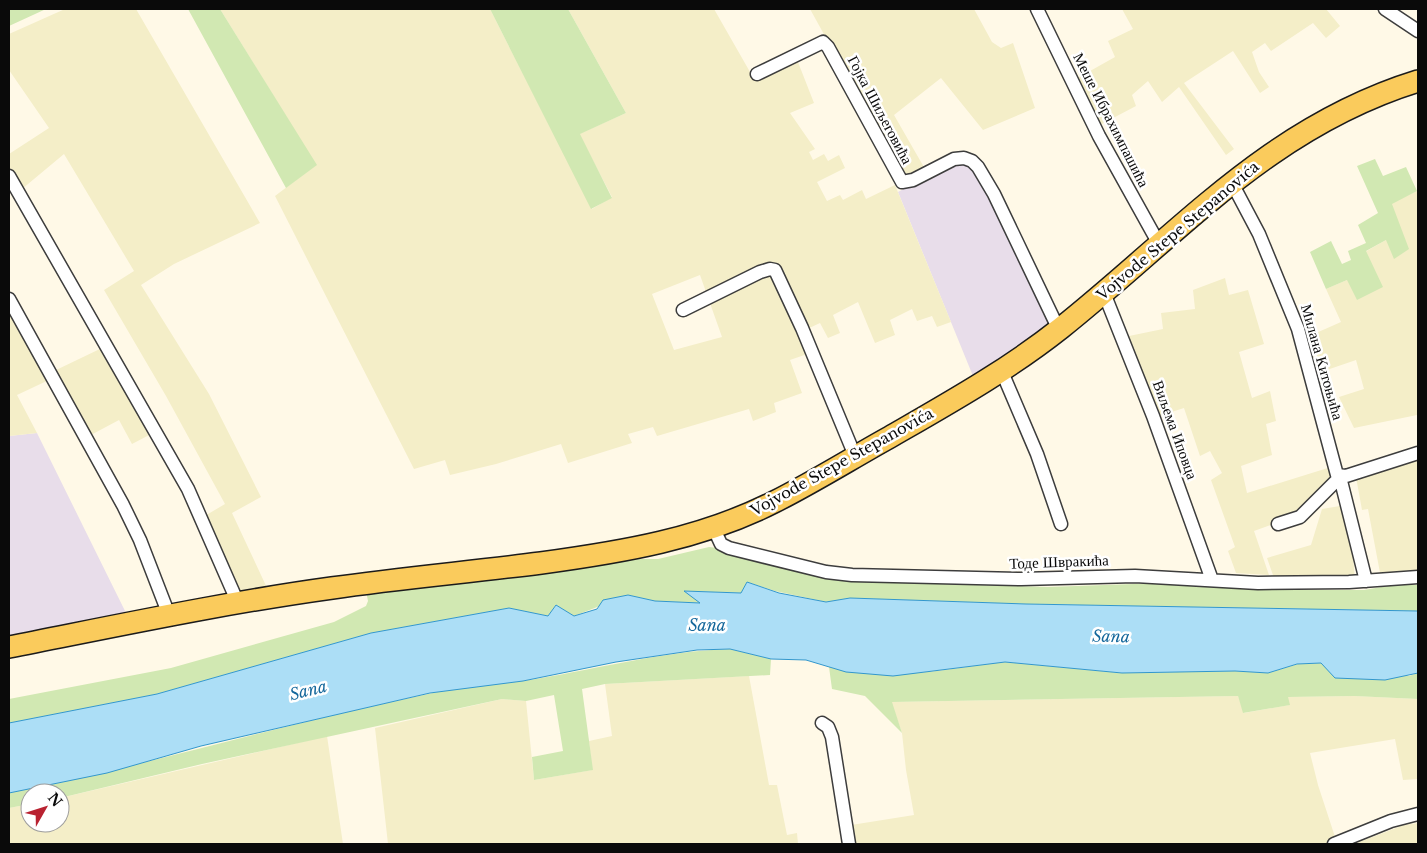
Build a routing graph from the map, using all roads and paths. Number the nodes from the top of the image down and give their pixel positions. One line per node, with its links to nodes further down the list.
1 (1037, 9): 8 (street, Меше Ибрахимпашића)
2 (1392, 11): 3 (street)
3 (1418, 31)
4 (757, 74): 12 (street, Гојка Шиљеговића)
5 (1418, 82): 7 (main road, Vojvode Stepe Stepanovića)
6 (9, 176): 23 (street)
7 (1232, 183): 8 (main road, Vojvode Stepe Stepanovića); 16 (street, Милана Китоњића)
8 (1159, 244): 9 (main road, Vojvode Stepe Stepanovića)
9 (1104, 293): 12 (main road, Vojvode Stepe Stepanovića); 21 (street, Виљема Иповца)
10 (9, 299): 24 (street)
11 (683, 310): 15 (street)
12 (1059, 330): 13 (main road, Vojvode Stepe Stepanovića)
13 (1002, 372): 15 (main road, Vojvode Stepe Stepanovića); 17 (street)
14 (1418, 454): 16 (street)
15 (856, 456): 19 (main road, Vojvode Stepe Stepanovića)
16 (1340, 477): 18 (street); 22 (street, Милана Китоњића)
17 (1061, 524)
18 (1278, 524)
19 (714, 529): 21 (street, Тоде Швракића); 23 (main road, Vojvode Stepe Stepanovića)
20 (1418, 577): 22 (street, Тоде Швракића)
21 (1212, 580): 22 (street, Тоде Швракића)
22 (1366, 581)
23 (238, 602): 24 (main road, Vojvode Stepe Stepanovića)
24 (170, 615): 25 (main road, Vojvode Stepe Stepanovića)
25 (9, 647)
26 (822, 723): 28 (street)
27 (1418, 814): 29 (street)
28 (849, 844)
29 (1334, 844)

